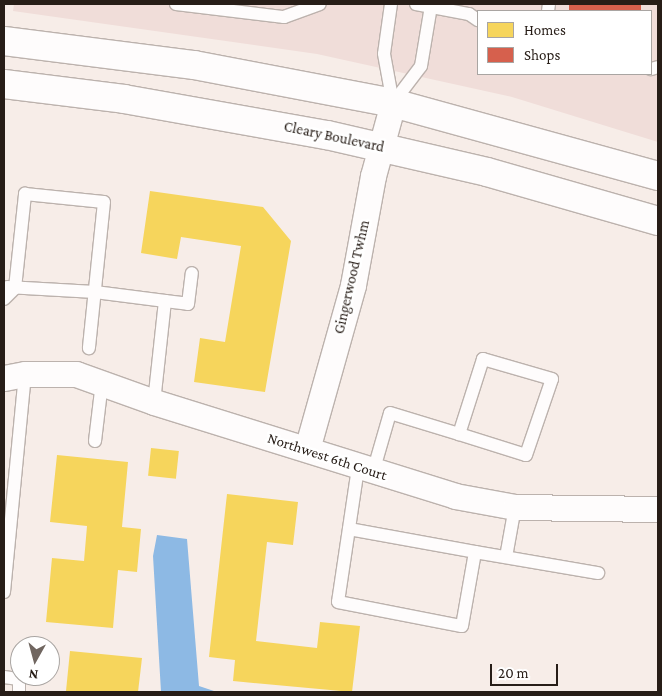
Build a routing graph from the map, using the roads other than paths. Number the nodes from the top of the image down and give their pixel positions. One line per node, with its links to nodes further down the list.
1 (176, 4): 5 (lane)
2 (320, 4): 5 (lane)
3 (391, 4): 9 (lane)
4 (422, 5): 6 (lane); 9 (lane)
5 (227, 7)
6 (477, 19)
7 (4, 41): 9 (street)
8 (4, 84): 10 (street, Cleary Boulevard)
9 (392, 103): 10 (street, Gingerwood Twhm); 11 (street)
10 (381, 146): 12 (street, Cleary Boulevard); 24 (street, Gingerwood Twhm)
11 (658, 176)
12 (658, 221)
13 (192, 273): 17 (lane)
14 (10, 287): 15 (lane); 15 (lane); 16 (lane)
15 (95, 292): 17 (lane); 18 (lane)
16 (4, 299)
17 (165, 301): 21 (lane)
18 (89, 348)
19 (15, 376): 20 (street, Northwest 6th Court); 32 (lane)
20 (102, 382): 21 (street, Northwest 6th Court); 23 (lane)
21 (154, 402): 24 (street, Northwest 6th Court)
22 (459, 434): 22 (lane); 25 (lane)
23 (95, 441)
24 (306, 449): 25 (street, Northwest 6th Court)
25 (366, 470): 26 (street, Northwest 6th Court); 28 (lane)
26 (515, 507): 27 (street, Northwest 6th Court); 30 (lane)
27 (658, 509)
28 (349, 529): 29 (lane); 29 (lane)
29 (475, 552): 30 (lane)
30 (506, 557): 31 (lane)
31 (598, 573)
32 (4, 592)
33 (4, 677): 34 (lane)
34 (19, 692)

